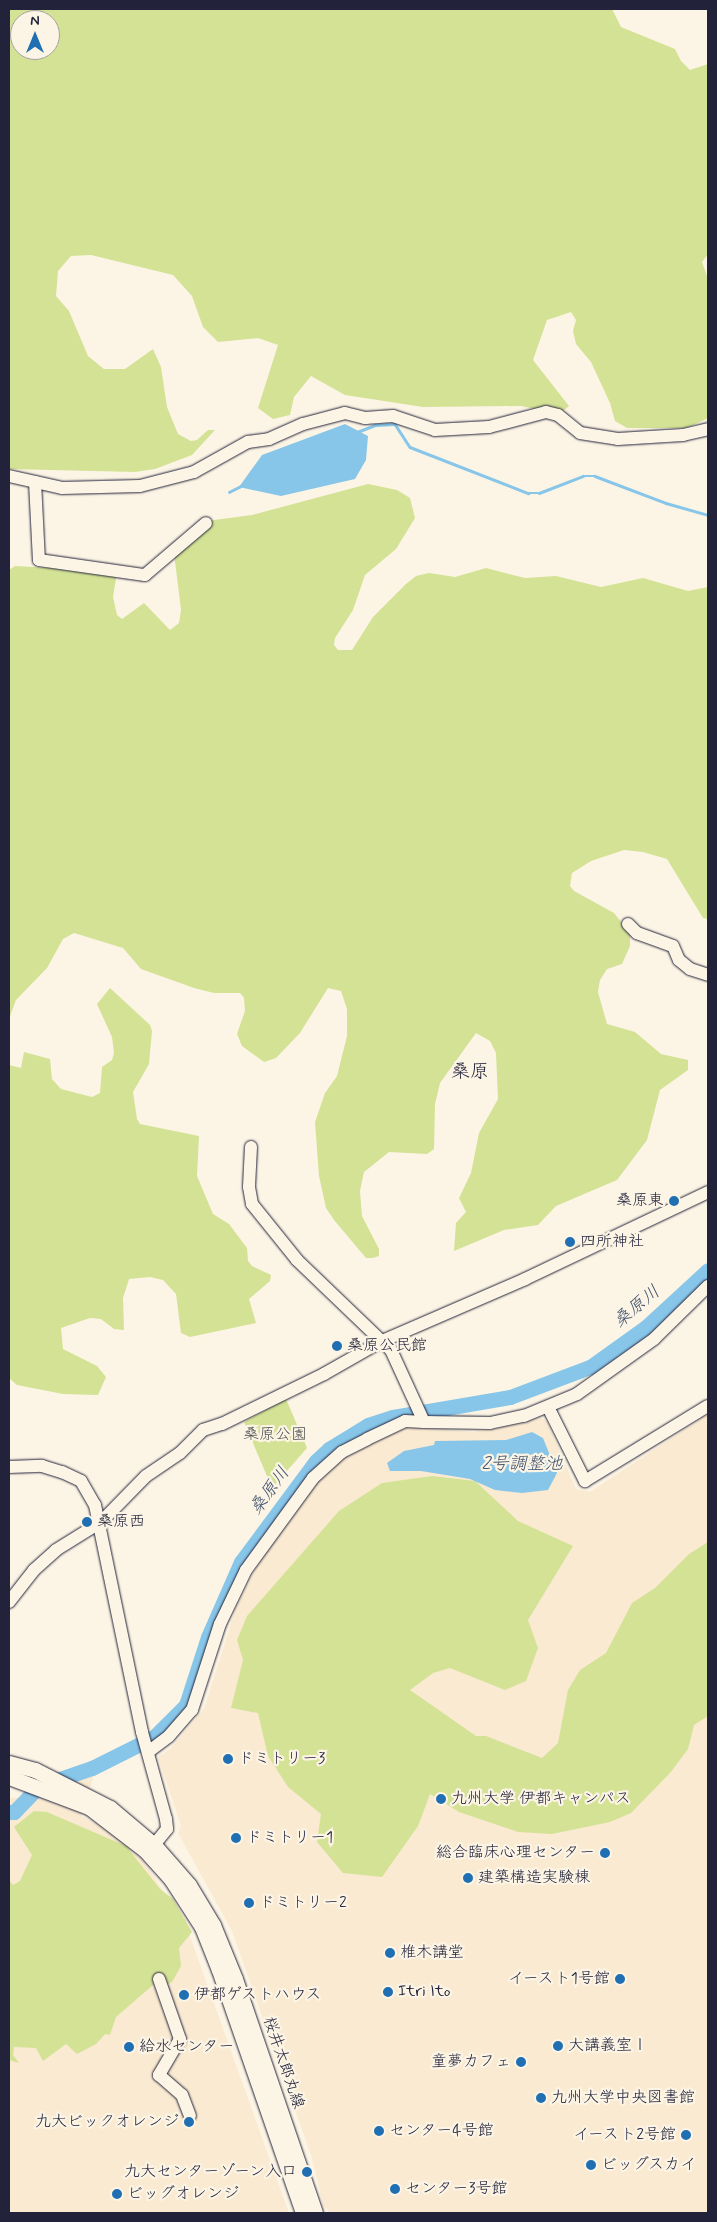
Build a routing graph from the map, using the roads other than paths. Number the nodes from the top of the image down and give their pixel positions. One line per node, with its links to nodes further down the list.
1 (708, 429): 3 (street)
2 (9, 476): 3 (street)
3 (36, 482): 4 (street)
4 (206, 523)
5 (628, 924): 6 (street)
6 (708, 975)
7 (251, 1147): 10 (street)
8 (708, 1192): 10 (street)
9 (708, 1286): 12 (street)
10 (382, 1341): 13 (street); 15 (street)
11 (708, 1406): 12 (street)
12 (548, 1407): 13 (street)
13 (423, 1419): 17 (street)
14 (9, 1467): 15 (street)
15 (101, 1522): 16 (street); 17 (street)
16 (9, 1602)
17 (147, 1750): 21 (street)
18 (9, 1763): 19 (main road, 桜井太郎丸線)
19 (31, 1776): 20 (main road, 桜井太郎丸線); 21 (main road, 桜井太郎丸線); 24 (main road, 桜井太郎丸線)
20 (9, 1777)
21 (154, 1844): 25 (main road, 桜井太郎丸線)
22 (159, 1979): 23 (street)
23 (190, 2116)
24 (303, 2213)
25 (315, 2213)

